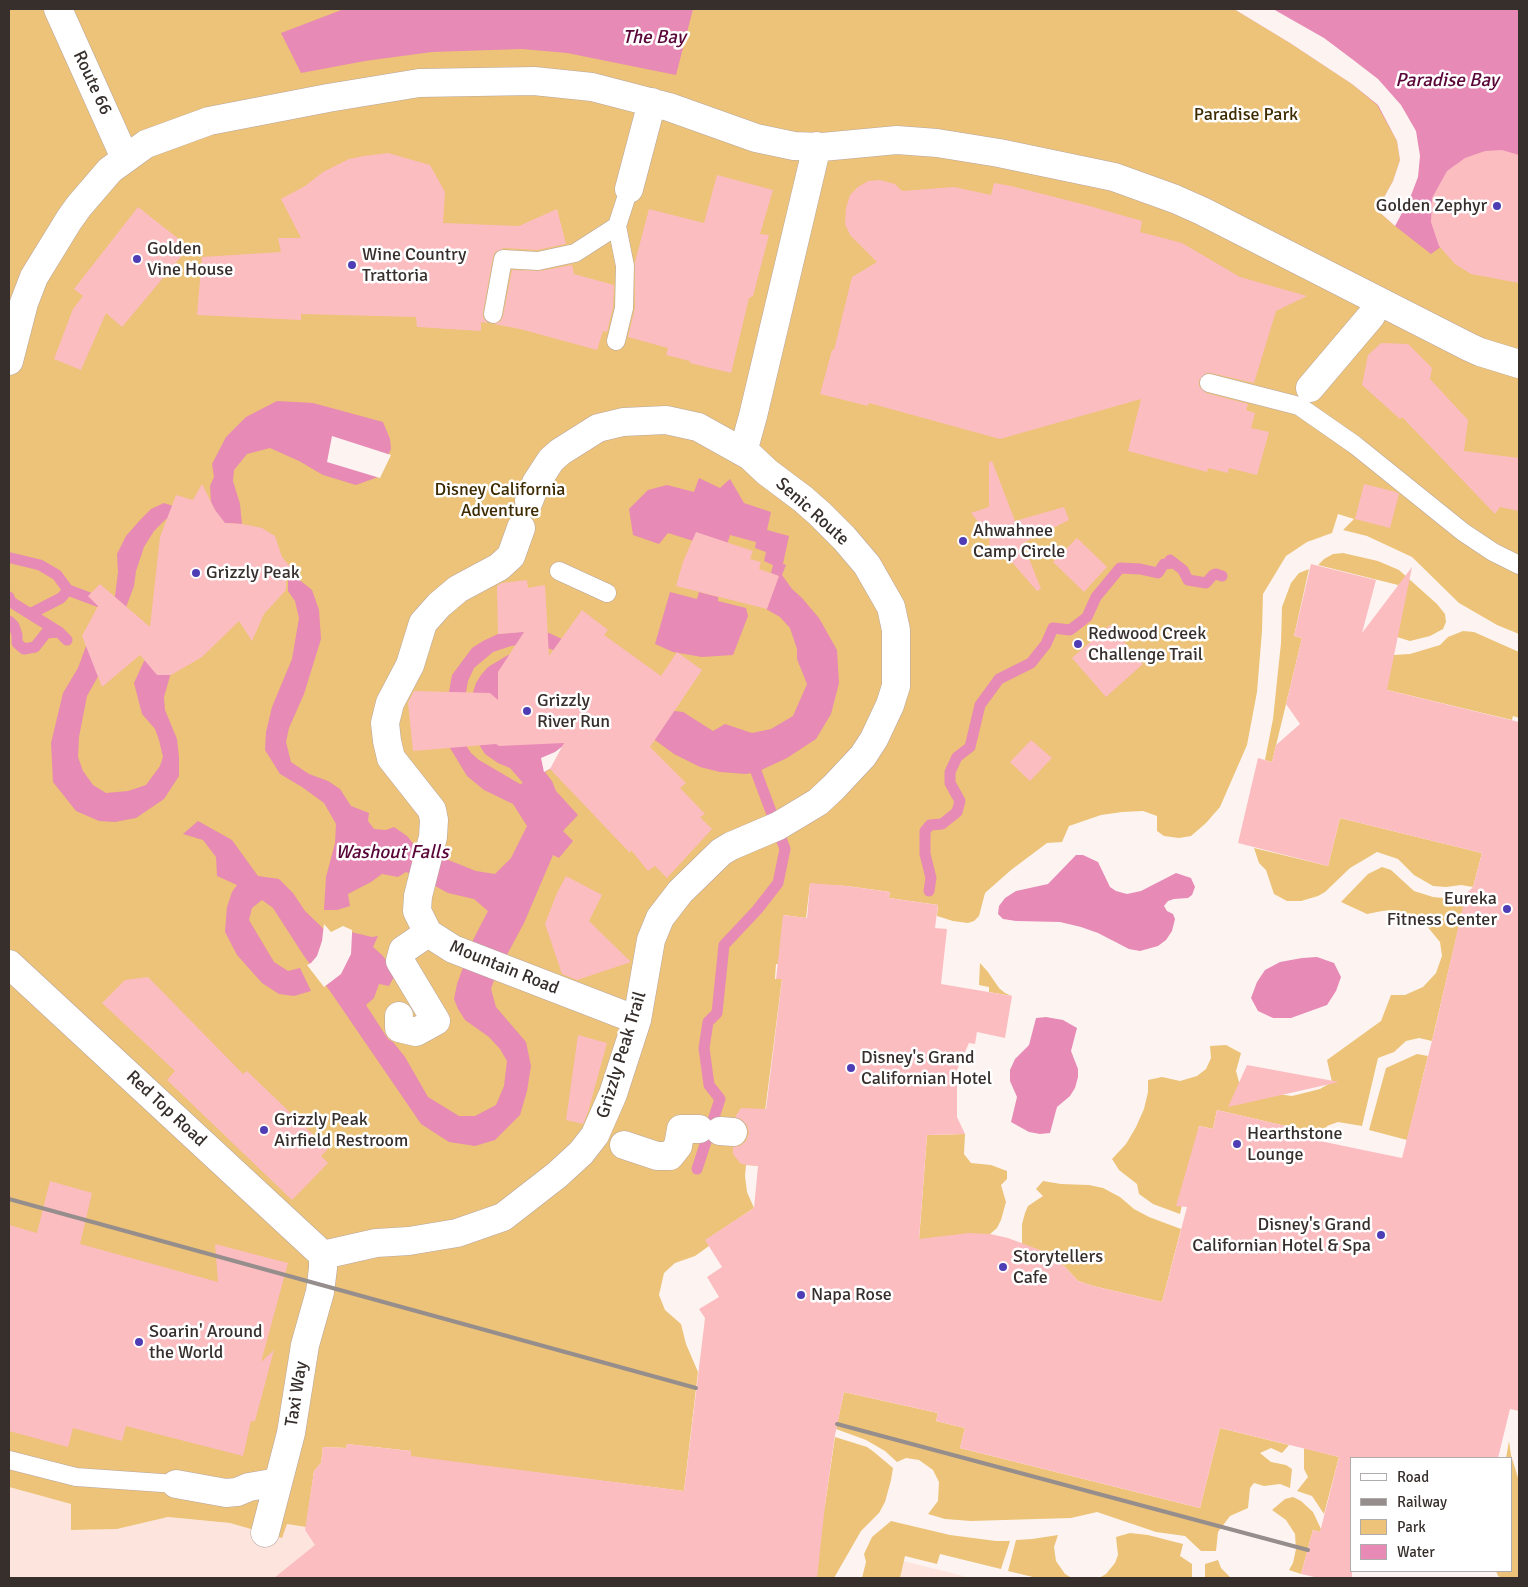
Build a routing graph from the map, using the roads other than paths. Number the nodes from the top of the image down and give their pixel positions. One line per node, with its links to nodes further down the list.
1 (58, 9): 4 (street, Route 66)
2 (652, 102): 3 (street); 4 (street); 5 (street)
3 (817, 146): 7 (street); 14 (street)
4 (125, 158): 10 (street)
5 (629, 188): 6 (lane)
6 (617, 226): 8 (lane); 9 (lane)
7 (1379, 301): 11 (street); 13 (street)
8 (493, 314)
9 (616, 341)
10 (9, 361)
11 (1519, 364)
12 (1209, 383): 13 (lane)
13 (1305, 397): 17 (lane)
14 (743, 452): 15 (street, Senic Route); 20 (street, Senic Route)
15 (529, 501)
16 (521, 528): 21 (street, Mountain Road)
17 (1519, 565)
18 (559, 571): 19 (lane)
19 (607, 593)
20 (757, 836): 24 (street, Grizzly Peak Trail)
21 (428, 932): 23 (street); 24 (street, Mountain Road)
22 (9, 964): 27 (street, Red Top Road)
23 (399, 1016)
24 (637, 1020): 27 (street, Grizzly Peak Trail)
25 (718, 1131): 26 (street)
26 (624, 1145)
27 (323, 1254): 29 (street, Taxi Way)
28 (9, 1460): 30 (lane)
29 (278, 1482): 30 (street); 31 (street, Taxi Way)
30 (176, 1484)
31 (265, 1533)

